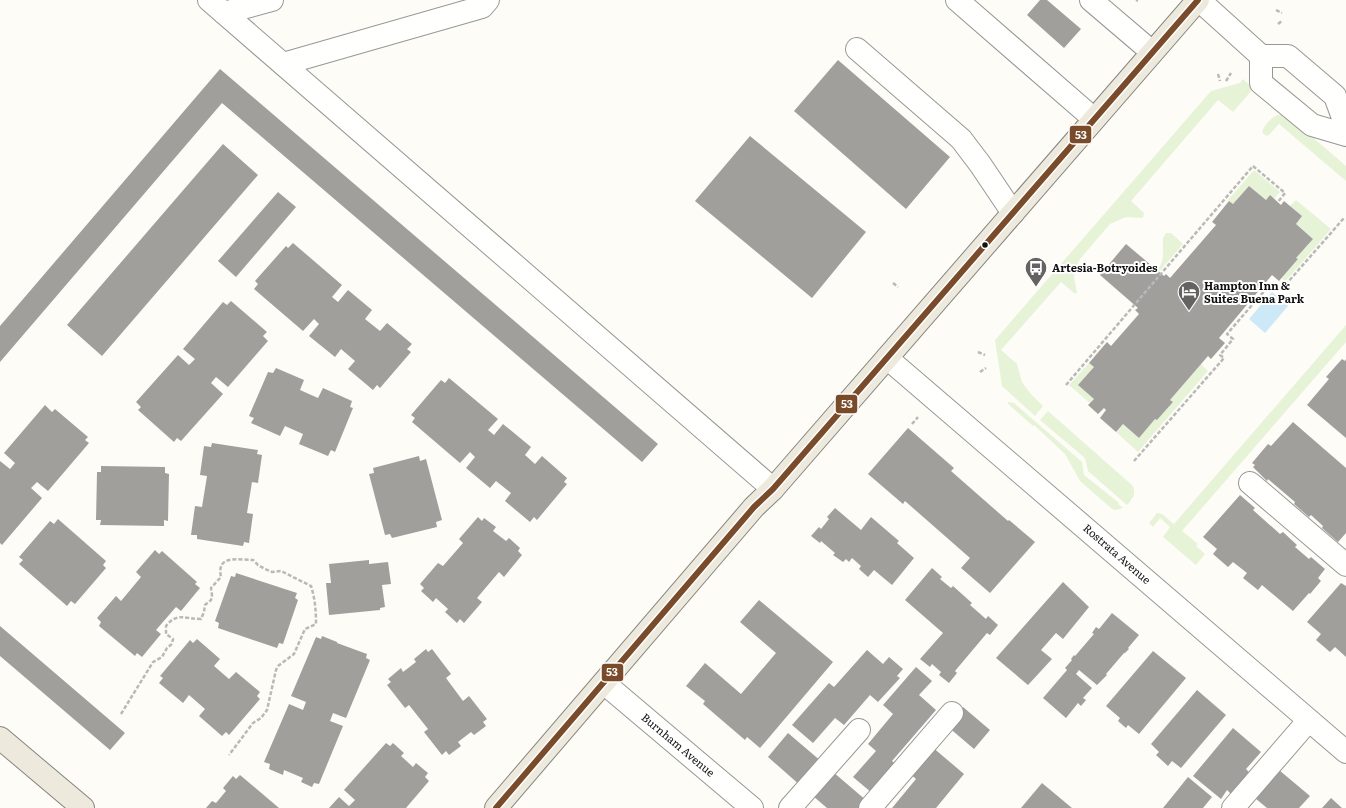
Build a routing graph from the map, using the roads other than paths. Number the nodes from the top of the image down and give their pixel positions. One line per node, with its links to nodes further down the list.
1 (272, 0): 6 (street)
2 (488, 0): 10 (street)
3 (957, 0): 11 (street)
4 (1091, 0): 8 (street)
5 (1198, 0): 8 (main road); 9 (street)
6 (217, 7): 10 (street)
7 (857, 49): 14 (street)
8 (1152, 52): 11 (main road)
9 (1260, 56): 12 (street); 13 (street)
10 (283, 64): 17 (street)
11 (1094, 119): 14 (main road)
12 (1346, 126)
13 (1346, 135)
14 (1013, 213): 15 (main road)
15 (887, 358): 17 (main road); 21 (street, Rostrata Avenue)
16 (1250, 483): 18 (street)
17 (773, 489): 19 (main road)
18 (1346, 565)
19 (604, 682): 26 (main road); 27 (street, Burnham Avenue)
20 (952, 713): 29 (street)
21 (1309, 720): 24 (street, Rostrata Avenue); 30 (street)
22 (859, 730): 28 (street)
23 (1, 742): 25 (main road)
24 (1346, 752)
25 (83, 808)
26 (496, 808)
27 (752, 808)
28 (790, 808)
29 (870, 808)
30 (1233, 808)

